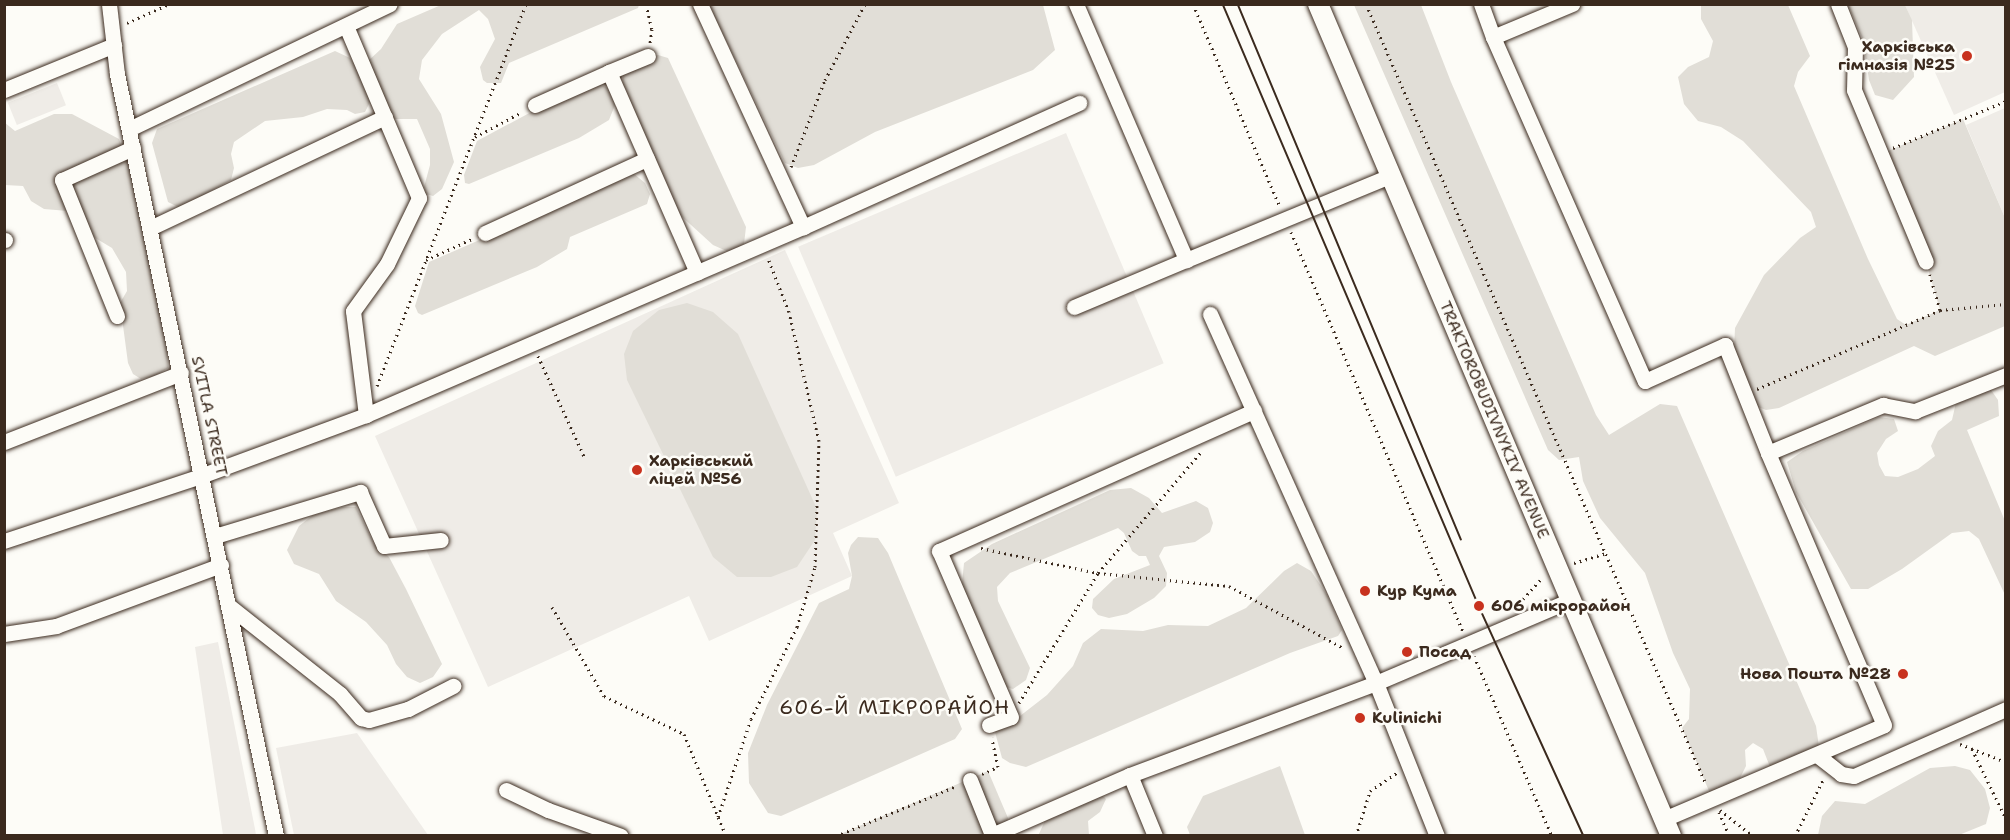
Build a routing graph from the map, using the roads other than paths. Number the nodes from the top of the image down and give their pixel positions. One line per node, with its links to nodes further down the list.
1 (390, 4): 9 (street)
2 (700, 4): 22 (street)
3 (1076, 4): 25 (street)
4 (1318, 4): 21 (main road, TRAKTOROBUDIVNYKIV AVENUE)
5 (1481, 4): 10 (street)
6 (1572, 4): 10 (street)
7 (1838, 4): 26 (street)
8 (109, 14): 11 (street, SVITLA STREET)
9 (346, 26): 17 (street); 18 (street)
10 (1493, 38): 36 (street)
11 (114, 45): 14 (street); 18 (street, SVITLA STREET)
12 (648, 56): 13 (street)
13 (609, 72): 16 (street); 20 (street)
14 (4, 90)
15 (1079, 103): 22 (street)
16 (535, 105)
17 (385, 117): 23 (street); 34 (street)
18 (129, 129): 19 (street, SVITLA STREET)
19 (133, 148): 23 (street, SVITLA STREET); 30 (street)
20 (647, 159): 24 (street); 27 (street)
21 (1390, 176): 25 (street); 42 (main road, TRAKTOROBUDIVNYKIV AVENUE)
22 (803, 227): 27 (street)
23 (150, 228): 31 (street, SVITLA STREET)
24 (485, 233)
25 (1186, 260): 28 (street)
26 (1926, 262)
27 (697, 272): 34 (street)
28 (1074, 306)
29 (1210, 314): 33 (street)
30 (117, 316)
31 (181, 373): 35 (street); 37 (street, SVITLA STREET)
32 (2006, 375): 36 (street)
33 (1254, 411): 45 (street); 48 (street)
34 (366, 415): 37 (street)
35 (4, 442)
36 (1768, 453): 49 (street)
37 (203, 475): 38 (street, SVITLA STREET); 40 (street)
38 (215, 536): 39 (street); 41 (street, SVITLA STREET)
39 (441, 540)
40 (4, 542)
41 (221, 565): 43 (street, SVITLA STREET); 44 (street)
42 (1571, 600): 45 (street); 53 (main road, TRAKTOROBUDIVNYKIV AVENUE)
43 (229, 606): 46 (street); 55 (street, SVITLA STREET)
44 (4, 634)
45 (1376, 683): 50 (street); 58 (street)
46 (453, 686)
47 (2006, 709): 49 (street)
48 (989, 725)
49 (1817, 755): 53 (street)
50 (1130, 775): 54 (street); 57 (street)
51 (970, 780): 54 (street)
52 (506, 790): 56 (street)
53 (1667, 827)
54 (990, 835)
55 (276, 836)
56 (621, 836)
57 (1155, 836)
58 (1437, 836)

